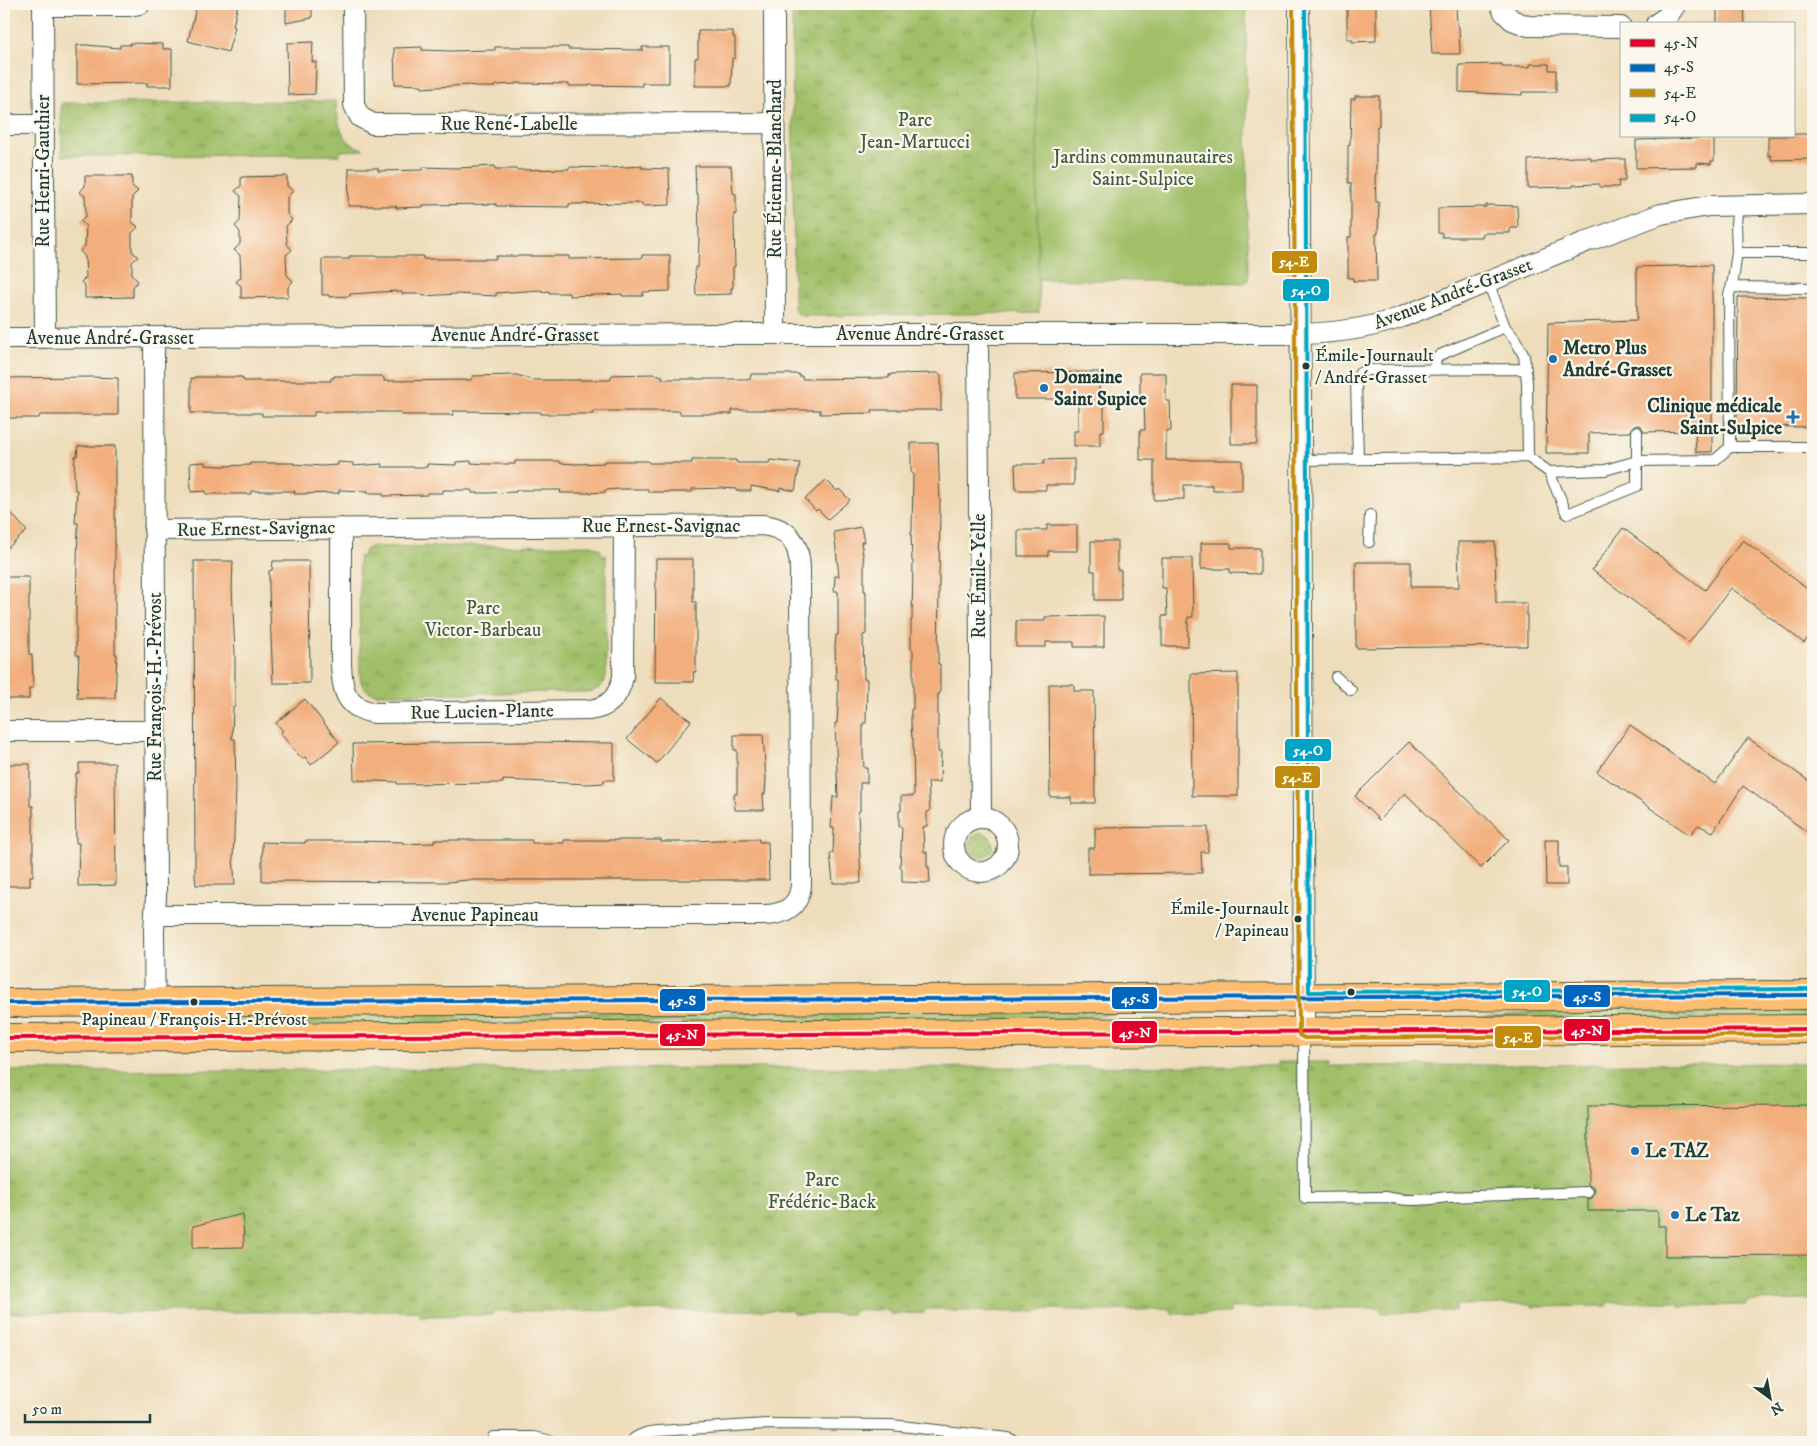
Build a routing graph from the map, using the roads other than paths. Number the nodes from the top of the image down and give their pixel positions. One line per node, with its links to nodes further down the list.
1 (140, 4): 7 (street)
2 (353, 4): 10 (street, Rue René-Labelle)
3 (774, 4): 10 (street, Rue Étienne-Blanchard)
4 (1299, 4): 23 (street)
5 (1500, 4): 9 (street)
6 (1676, 4): 8 (street)
7 (43, 5): 12 (street, Rue Henri-Gauthier)
8 (1659, 22)
9 (1620, 27)
10 (774, 123): 21 (street, Rue Étienne-Blanchard)
11 (4, 125): 12 (street)
12 (43, 125): 25 (street, Rue Henri-Gauthier)
13 (1813, 204): 14 (street, Avenue André-Grasset)
14 (1738, 205): 15 (lane); 17 (street, Avenue André-Grasset)
15 (1737, 253): 16 (lane); 18 (lane)
16 (1813, 254)
17 (1488, 282): 20 (lane); 23 (street, Avenue André-Grasset)
18 (1732, 287): 19 (lane); 30 (lane)
19 (1813, 288)
20 (1505, 327): 27 (lane); 28 (lane)
21 (775, 334): 22 (street, Avenue André-Grasset); 26 (street, Avenue André-Grasset)
22 (978, 334): 23 (street, Avenue André-Grasset); 46 (street, Rue Émile-Yelle)
23 (1301, 334): 34 (street)
24 (4, 338): 25 (street, Avenue André-Grasset)
25 (45, 338): 26 (street, Avenue André-Grasset)
26 (154, 338): 40 (street, Rue François-H.-Prévost)
27 (1526, 369): 28 (lane); 32 (lane)
28 (1434, 370): 33 (lane)
29 (1637, 432): 35 (lane)
30 (1730, 447): 31 (lane); 35 (lane)
31 (1813, 447)
32 (1528, 457): 33 (lane); 36 (lane)
33 (1358, 459): 34 (lane)
34 (1301, 460): 50 (street)
35 (1637, 461): 36 (lane); 36 (lane)
36 (1549, 472)
37 (1370, 515): 41 (lane)
38 (624, 526): 39 (street, Rue Ernest-Savignac); 39 (street, Rue Lucien-Plante); 47 (street, Rue Ernest-Savignac)
39 (341, 528): 40 (street, Rue Ernest-Savignac)
40 (154, 530): 45 (street, Rue François-H.-Prévost)
41 (1369, 542)
42 (1336, 677): 43 (lane)
43 (1351, 690)
44 (4, 731): 45 (street)
45 (155, 731): 48 (street, Rue François-H.-Prévost)
46 (981, 818)
47 (792, 906): 48 (street, Avenue Papineau)
48 (156, 915): 51 (street, Rue François-H.-Prévost)
49 (1813, 995): 50 (main road)
50 (1304, 998): 51 (main road); 54 (street)
51 (155, 1002): 52 (main road); 55 (street, Rue François-H.-Prévost)
52 (4, 1003)
53 (1813, 1029): 54 (main road)
54 (1304, 1032): 55 (main road); 57 (lane)
55 (155, 1037): 56 (main road)
56 (4, 1038)
57 (1588, 1192)
58 (493, 1437): 59 (lane)
59 (556, 1442)
60 (630, 1442): 61 (lane)
61 (1017, 1442)

